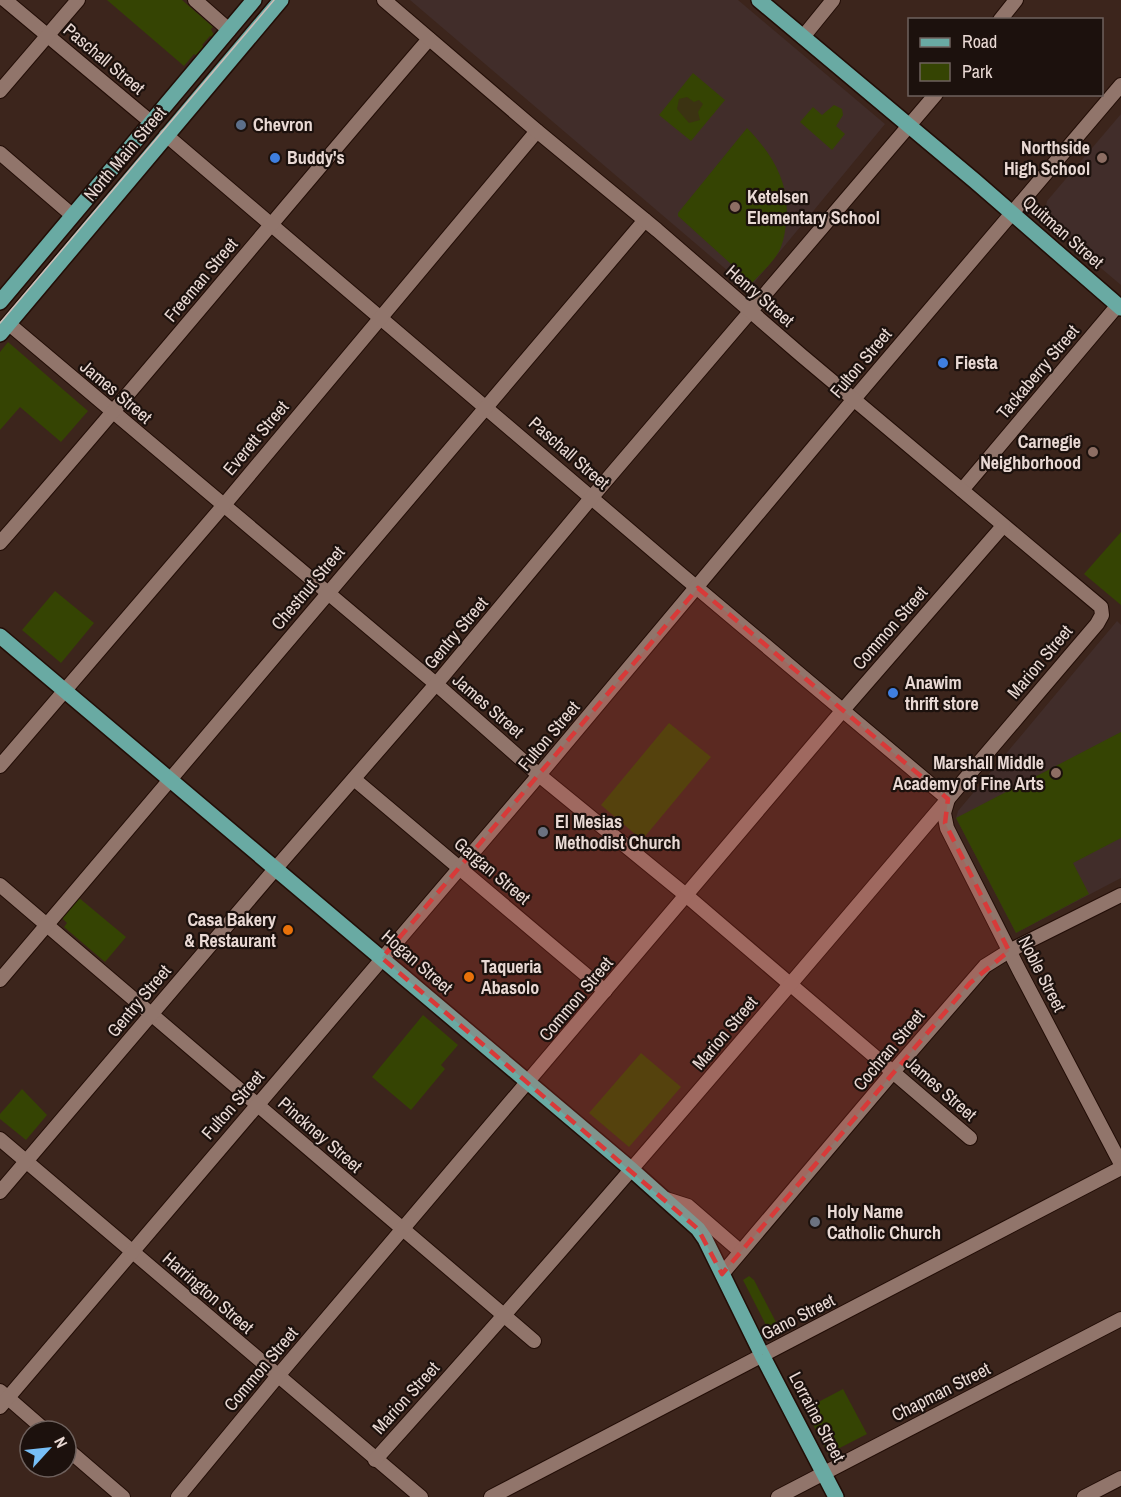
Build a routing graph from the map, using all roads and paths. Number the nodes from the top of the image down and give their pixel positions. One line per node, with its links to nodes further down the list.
1 (5, 0): 12 (street, Paschall Street)
2 (78, 0): 12 (street)
3 (195, 0): 11 (street)
4 (254, 0): 11 (main road, North Main Street)
5 (281, 0): 21 (main road, North Main Street)
6 (384, 0): 14 (street, Henry Street)
7 (759, 0): 13 (main road, Quitman Street)
8 (833, 0): 13 (street)
9 (1016, 0): 10 (street)
10 (1002, 18)
11 (230, 30): 18 (main road, North Main Street)
12 (47, 36): 16 (street); 18 (street, Paschall Street)
13 (802, 37): 19 (main road, Quitman Street)
14 (429, 39): 20 (street, Henry Street); 26 (street, Freeman Street)
15 (1121, 85): 23 (street, Fulton Street)
16 (0, 91)
17 (934, 96): 19 (street, Gentry Street)
18 (152, 123): 24 (main road, North Main Street)
19 (909, 127): 23 (main road, Quitman Street); 29 (street, Gentry Street)
20 (537, 131): 25 (street, Henry Street); 30 (street, Everett Street)
21 (166, 135): 26 (street, Paschall Street); 31 (main road, North Main Street)
22 (0, 153): 24 (street)
23 (1012, 213): 28 (main road, Quitman Street); 32 (street, Fulton Street)
24 (72, 215): 27 (main road, North Main Street)
25 (645, 220): 29 (street, Henry Street); 33 (street, Chestnut Street)
26 (272, 225): 30 (street, Paschall Street); 34 (street, Freeman Street)
27 (0, 302)
28 (1119, 306): 35 (street, Tackaberry Street)
29 (751, 312): 32 (street, Henry Street); 36 (street, Gentry Street)
30 (380, 317): 33 (street, Paschall Street); 37 (street, Everett Street)
31 (4, 329): 34 (street, James Street)
32 (854, 399): 35 (street, Henry Street); 40 (street, Fulton Street)
33 (486, 406): 36 (street, Paschall Street); 41 (street, Chestnut Street)
34 (113, 413): 37 (street, James Street); 39 (street, Freeman Street)
35 (962, 490): 38 (street, Henry Street)
36 (592, 497): 40 (street, Paschall Street); 44 (street, Gentry Street)
37 (224, 506): 41 (street, James Street); 45 (street, Everett Street)
38 (1003, 526): 42 (street, Henry Street); 46 (street, Common Street)
39 (0, 543)
40 (698, 588): 46 (street, Paschall Street); 48 (street, Fulton Street)
41 (328, 593): 44 (street, James Street); 49 (street, Chestnut Street)
42 (1097, 624): 51 (street, Marion Street)
43 (0, 636): 45 (main road, Hogan Street)
44 (436, 684): 48 (street, James Street); 50 (street, Gentry Street)
45 (64, 690): 47 (street, Everett Street); 49 (main road, Hogan Street)
46 (843, 710): 51 (street, Paschall Street); 56 (street, Common Street)
47 (0, 766)
48 (539, 775): 52 (street, Fulton Street); 56 (street, James Street)
49 (170, 778): 53 (main road, Hogan Street); 57 (street, Chestnut Street)
50 (354, 779): 52 (street, Gargan Street); 53 (street, Gentry Street)
51 (948, 799): 58 (street, Noble Street); 61 (street, Marion Street)
52 (460, 867): 59 (street, Fulton Street); 62 (street, Gargan Street)
53 (276, 868): 59 (main road, Hogan Street); 63 (street, Gentry Street)
54 (0, 885): 57 (street, Pinckney Street)
55 (1121, 895): 58 (street, Cochran Street)
56 (687, 896): 61 (street, James Street); 62 (street, Common Street)
57 (47, 925): 60 (street, Chestnut Street); 63 (street, Pinckney Street)
58 (1009, 951): 64 (street, Cochran Street); 70 (street, Noble Street)
59 (382, 958): 65 (main road, Hogan Street); 66 (street, Fulton Street)
60 (0, 980)
61 (790, 985): 64 (street, James Street); 72 (street, Marion Street)
62 (605, 991): 65 (street, Common Street)
63 (152, 1015): 66 (street, Pinckney Street); 69 (street, Gentry Street)
64 (893, 1072): 67 (street, James Street); 77 (street, Cochran Street)
65 (528, 1083): 72 (main road, Hogan Street); 75 (street, Common Street)
66 (257, 1105): 75 (street, Pinckney Street); 76 (street, Fulton Street)
67 (970, 1138)
68 (0, 1139): 69 (street, Harrington Street)
69 (27, 1161): 73 (street, Gentry Street); 76 (street, Harrington Street)
70 (1121, 1164)
71 (1121, 1168): 82 (street, Gano Street)
72 (632, 1170): 74 (main road, Hogan Street); 79 (street, Marion Street)
73 (0, 1192)
74 (666, 1199): 77 (street); 78 (main road, Hogan Street)
75 (403, 1230): 79 (street, Pinckney Street); 83 (street, Common Street)
76 (132, 1251): 83 (street, Harrington Street); 84 (street, Fulton Street)
77 (740, 1251): 78 (street, Cochran Street)
78 (722, 1274): 82 (main road, Hogan Street)
79 (504, 1316): 81 (street, Pinckney Street); 86 (street, Marion Street)
80 (1121, 1319): 88 (street, Chapman Street)
81 (534, 1341)
82 (762, 1355): 88 (main road, Lorraine Street); 94 (street, Gano Street)
83 (278, 1377): 86 (street, Harrington Street); 92 (street, Common Street)
84 (3, 1398): 85 (street)
85 (30, 1419)
86 (375, 1460): 93 (street, Harrington Street)
87 (78, 1461): 90 (street)
88 (824, 1473): 95 (street, Chapman Street); 96 (main road, Lorraine Street)
89 (1121, 1478): 97 (street)
90 (106, 1492): 91 (street)
91 (123, 1497)
92 (178, 1497)
93 (421, 1497)
94 (491, 1497)
95 (778, 1497)
96 (836, 1497)
97 (1084, 1497)

